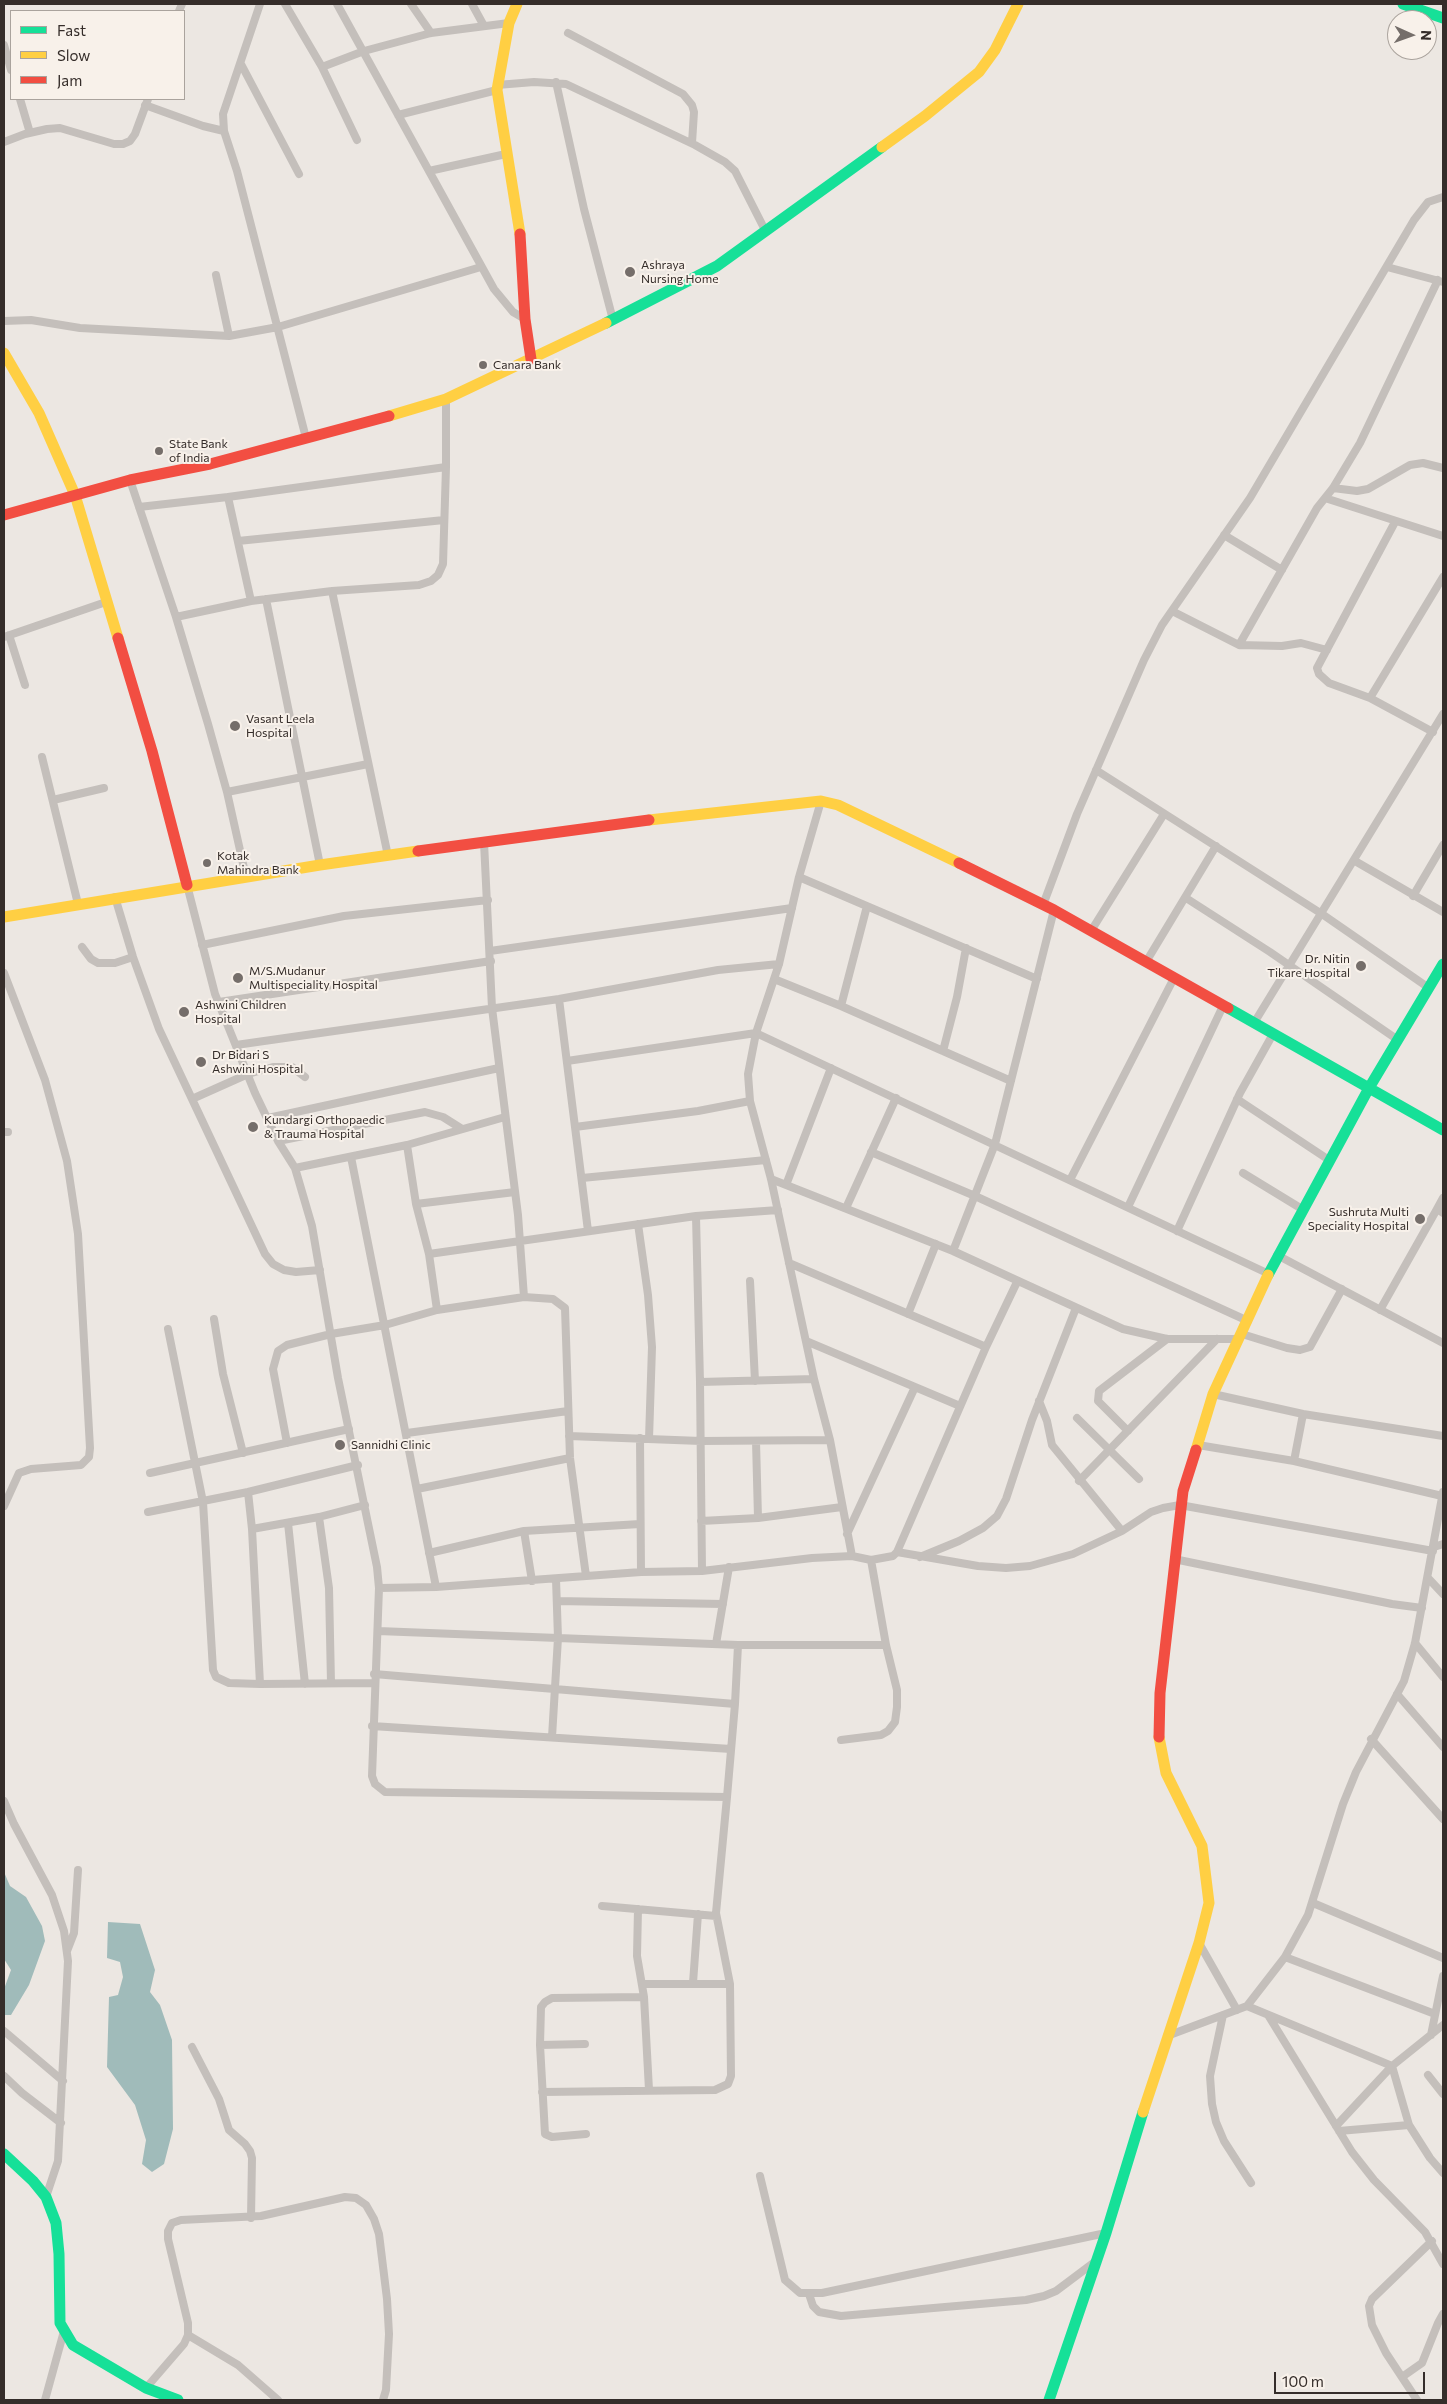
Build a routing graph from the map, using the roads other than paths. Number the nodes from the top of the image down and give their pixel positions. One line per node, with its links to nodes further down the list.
1 (260, 4): 16 (street)
2 (285, 4): 18 (street)
3 (337, 4): 15 (street)
4 (411, 4): 12 (street)
5 (472, 4): 11 (street)
6 (517, 4): 10 (street)
7 (1018, 4): 33 (street)
8 (1404, 4): 9 (street)
9 (1443, 18)
10 (509, 23): 11 (street); 20 (street)
11 (484, 26): 12 (street)
12 (431, 33): 15 (street)
13 (568, 33): 28 (street)
14 (4, 46): 17 (street)
15 (364, 51): 18 (street); 23 (street)
16 (240, 64): 24 (street); 31 (street)
17 (10, 67)
18 (322, 67): 26 (street)
19 (556, 82): 20 (street); 28 (street); 39 (street)
20 (497, 88): 23 (street); 29 (street)
21 (20, 100): 25 (street)
22 (146, 102): 24 (street); 25 (street)
23 (398, 115): 30 (street)
24 (224, 131): 41 (street)
25 (30, 133): 27 (street)
26 (357, 140)
27 (4, 142)
28 (692, 144): 33 (street)
29 (506, 154): 30 (street); 38 (street)
30 (429, 171): 34 (street)
31 (299, 174)
32 (1443, 197): 35 (street)
33 (766, 232): 39 (street)
34 (481, 267): 38 (street); 41 (street)
35 (1387, 267): 37 (street); 58 (street)
36 (216, 275): 42 (street)
37 (1441, 281): 50 (street)
38 (525, 319): 44 (street)
39 (613, 320): 44 (street)
40 (4, 321): 42 (street)
41 (278, 327): 42 (street); 46 (street)
42 (229, 336)
43 (4, 353): 51 (street)
44 (531, 359): 45 (street)
45 (446, 399): 46 (street); 47 (street)
46 (306, 438): 49 (street)
47 (446, 467): 52 (street); 56 (street)
48 (1443, 468): 50 (street)
49 (130, 480): 51 (street); 54 (street)
50 (1333, 488): 53 (street)
51 (75, 496): 55 (street); 66 (street)
52 (228, 497): 54 (street); 60 (street)
53 (1325, 498): 57 (street); 61 (street)
54 (140, 507): 68 (street)
55 (4, 515)
56 (444, 520): 60 (street); 63 (street)
57 (1395, 522): 59 (street); 71 (street)
58 (1224, 535): 61 (street); 67 (street)
59 (1443, 536)
60 (238, 541): 65 (street)
61 (1282, 570): 70 (street)
62 (1443, 577): 73 (street)
63 (332, 591): 64 (street); 77 (street)
64 (266, 599): 65 (street); 79 (street)
65 (251, 601): 68 (street)
66 (106, 602): 69 (street); 93 (street)
67 (1172, 611): 70 (street); 78 (street)
68 (176, 617): 81 (street)
69 (6, 636): 72 (street)
70 (1239, 645): 71 (street)
71 (1327, 650): 73 (street)
72 (25, 685)
73 (1370, 698): 75 (street)
74 (1443, 714): 75 (street)
75 (1433, 732): 89 (street)
76 (42, 757): 82 (street)
77 (368, 764): 79 (street); 88 (street)
78 (1096, 770): 84 (street); 99 (street)
79 (302, 778): 81 (street); 90 (street)
80 (104, 788): 82 (street)
81 (228, 792): 91 (street)
82 (52, 800): 98 (street)
83 (821, 801): 85 (street); 92 (street); 99 (street)
84 (1164, 814): 86 (street); 106 (street)
85 (484, 842): 88 (street); 97 (street)
86 (1216, 846): 96 (street); 104 (street)
87 (1443, 846): 94 (street)
88 (388, 856): 90 (street)
89 (1355, 861): 94 (street); 104 (street)
90 (320, 865): 91 (street)
91 (246, 877): 93 (street)
92 (799, 877): 100 (street); 101 (street)
93 (187, 885): 95 (street); 107 (street)
94 (1413, 896): 103 (street)
95 (114, 897): 98 (street); 111 (street)
96 (1186, 898): 113 (street); 116 (street)
97 (488, 900): 107 (street); 110 (street)
98 (78, 904): 105 (street)
99 (1043, 905): 102 (street)
100 (867, 906): 109 (street); 124 (street)
101 (792, 908): 110 (street); 114 (street)
102 (1054, 910): 106 (street); 119 (street)
103 (1443, 912)
104 (1322, 914): 116 (street); 121 (street)
105 (4, 917)
106 (1091, 931): 113 (street)
107 (202, 945): 123 (street)
108 (82, 947): 111 (street)
109 (966, 948): 119 (street); 132 (street)
110 (490, 951): 112 (street)
111 (133, 957): 140 (street)
112 (491, 961): 123 (street); 126 (street)
113 (1146, 962): 118 (street)
114 (779, 964): 120 (street); 122 (street)
115 (1443, 964): 121 (street)
116 (1290, 966): 127 (street); 130 (street)
117 (4, 973): 239 (street)
118 (1174, 978): 125 (street); 160 (street)
119 (1037, 979): 138 (street)
120 (774, 980): 124 (street); 128 (street)
121 (1429, 988): 130 (street)
122 (559, 999): 126 (street); 133 (street)
123 (219, 1002): 131 (street)
124 (841, 1006): 132 (street)
125 (1223, 1006): 127 (street); 166 (street)
126 (492, 1008): 131 (street); 134 (street)
127 (1254, 1023): 129 (street)
128 (756, 1033): 133 (street); 135 (street); 143 (street)
129 (1273, 1034): 139 (street); 142 (street)
130 (1398, 1040): 139 (street)
131 (236, 1045): 136 (street)
132 (943, 1051): 138 (street)
133 (567, 1061): 146 (street)
134 (499, 1068): 144 (street); 145 (street)
135 (831, 1068): 141 (street); 161 (street)
136 (248, 1074): 137 (street); 140 (street); 145 (street)
137 (305, 1077)
138 (1011, 1081): 150 (street)
139 (1369, 1088): 148 (street); 155 (street)
140 (192, 1098): 181 (street)
141 (896, 1098): 150 (street); 152 (street)
142 (1237, 1099): 155 (street); 174 (street)
143 (750, 1100): 146 (street); 154 (street)
144 (505, 1117): 147 (street); 162 (street)
145 (268, 1118): 149 (street)
146 (575, 1127): 158 (street)
147 (462, 1129): 149 (street); 151 (street)
148 (1443, 1130)
149 (278, 1141): 156 (street)
150 (994, 1144): 160 (street); 163 (street)
151 (407, 1145): 153 (street); 165 (street)
152 (871, 1152): 163 (street); 167 (street)
153 (351, 1158): 156 (street); 193 (street)
154 (766, 1160): 158 (street); 159 (street)
155 (1329, 1160): 168 (street)
156 (294, 1168): 181 (street)
157 (1243, 1172): 168 (street)
158 (582, 1178): 173 (street)
159 (771, 1179): 161 (street); 169 (street)
160 (1070, 1180): 166 (street)
161 (786, 1185): 167 (street)
162 (515, 1192): 165 (street); 175 (street)
163 (975, 1196): 177 (street); 192 (street)
164 (1443, 1198): 170 (street)
165 (416, 1204): 178 (street)
166 (1128, 1207): 174 (street)
167 (846, 1208): 176 (street)
168 (1302, 1209): 179 (street)
169 (778, 1210): 171 (street); 180 (street)
170 (1440, 1211): 189 (street)
171 (696, 1216): 172 (street); 204 (street)
172 (638, 1224): 173 (street); 218 (street)
173 (588, 1231): 175 (street)
174 (1177, 1231): 182 (street)
175 (520, 1242): 178 (street); 186 (street)
176 (936, 1244): 177 (street); 190 (street)
177 (953, 1251): 184 (street)
178 (429, 1254): 188 (street)
179 (1277, 1254): 182 (street); 185 (street)
180 (789, 1263): 190 (street); 199 (street)
181 (320, 1270): 195 (street)
182 (1269, 1274): 192 (street)
183 (750, 1281): 203 (street)
184 (1017, 1282): 187 (street); 201 (street)
185 (1342, 1289): 189 (street); 196 (street)
186 (524, 1297): 188 (street); 209 (street)
187 (1076, 1308): 197 (street); 207 (street)
188 (437, 1310): 193 (street)
189 (1380, 1310): 200 (street)
190 (908, 1314): 201 (street)
191 (214, 1319): 225 (street)
192 (1248, 1321): 196 (street)
193 (385, 1325): 195 (street); 214 (street)
194 (168, 1329): 228 (street)
195 (331, 1334): 212 (street); 222 (street)
196 (1240, 1337): 198 (street); 206 (street)
197 (1167, 1339): 198 (street); 213 (street)
198 (1217, 1339): 213 (street)
199 (806, 1341): 202 (street); 205 (street)
200 (1443, 1344)
201 (986, 1347): 208 (street)
202 (814, 1379): 203 (street); 220 (street)
203 (755, 1380): 204 (street)
204 (700, 1382): 221 (street)
205 (915, 1387): 208 (street); 251 (street)
206 (1214, 1394): 210 (street); 223 (street)
207 (1039, 1401): 232 (street); 257 (street)
208 (960, 1406): 254 (street)
209 (568, 1411): 214 (street); 215 (street)
210 (1302, 1414): 216 (street); 227 (street)
211 (1077, 1418): 224 (street)
212 (350, 1429): 222 (street); 229 (street)
213 (1128, 1431): 224 (street)
214 (407, 1434): 233 (street)
215 (569, 1436): 217 (street); 226 (street)
216 (1443, 1436)
217 (640, 1438): 218 (street); 246 (street)
218 (649, 1438): 221 (street)
219 (756, 1440): 220 (street); 221 (street); 243 (street)
220 (830, 1440): 240 (street)
221 (701, 1441): 244 (street)
222 (287, 1443): 225 (street)
223 (1198, 1446): 227 (street); 238 (street)
224 (1110, 1451): 231 (street); 232 (street)
225 (243, 1453): 228 (street)
226 (570, 1458): 233 (street); 247 (street)
227 (1294, 1461): 235 (street)
228 (194, 1463): 230 (street); 236 (street)
229 (358, 1464): 234 (street); 237 (street)
230 (150, 1473)
231 (1139, 1479)
232 (1079, 1481): 250 (street)
233 (418, 1489): 255 (street)
234 (248, 1492): 236 (street); 248 (street)
235 (1443, 1494): 253 (street)
236 (203, 1502): 241 (street); 283 (street)
237 (365, 1505): 242 (street); 268 (street)
238 (1180, 1505): 250 (street); 253 (street); 258 (street)
239 (4, 1506)
240 (842, 1507): 243 (street); 251 (street)
241 (148, 1512)
242 (319, 1517): 245 (street); 281 (street)
243 (758, 1518): 244 (street)
244 (701, 1521): 261 (street)
245 (288, 1523): 248 (street); 284 (street)
246 (640, 1524): 247 (street); 262 (street)
247 (579, 1527): 249 (street); 263 (street)
248 (252, 1529): 283 (street)
249 (524, 1531): 255 (street); 266 (street)
250 (1122, 1531): 257 (street)
251 (847, 1534): 256 (street)
252 (1443, 1544): 253 (street)
253 (1433, 1549): 264 (street)
254 (897, 1552): 257 (street); 259 (street)
255 (429, 1553): 267 (street)
256 (852, 1556): 259 (street); 260 (street)
257 (918, 1557)
258 (1174, 1558): 272 (street); 303 (street)
259 (871, 1560): 277 (street)
260 (729, 1568): 261 (street); 271 (street)
261 (702, 1571): 262 (street)
262 (641, 1572): 263 (street)
263 (586, 1576): 265 (street)
264 (1428, 1578): 269 (street); 272 (street)
265 (556, 1579): 266 (street); 270 (street)
266 (532, 1581): 267 (street)
267 (436, 1587): 268 (street)
268 (379, 1588): 273 (street)
269 (1443, 1594)
270 (557, 1601): 271 (street); 274 (street)
271 (723, 1604): 276 (street)
272 (1422, 1608): 275 (street)
273 (378, 1631): 274 (street); 279 (street)
274 (558, 1638): 276 (street); 285 (street)
275 (1415, 1643): 280 (street); 286 (street)
276 (716, 1644): 278 (street)
277 (886, 1644): 278 (street); 291 (street)
278 (738, 1645): 287 (street)
279 (374, 1674): 282 (street); 285 (street)
280 (1443, 1677)
281 (331, 1683): 282 (street); 284 (street)
282 (374, 1683): 288 (street)
283 (260, 1684): 284 (street)
284 (305, 1684)
285 (555, 1689): 287 (street); 289 (street)
286 (1397, 1694): 290 (street); 292 (street)
287 (735, 1704): 293 (street)
288 (372, 1726): 289 (street); 294 (street)
289 (552, 1738): 293 (street)
290 (1371, 1739): 296 (street); 298 (street)
291 (841, 1740)
292 (1443, 1747)
293 (731, 1749): 294 (street)
294 (727, 1797): 302 (street)
295 (4, 1801): 304 (street)
296 (1443, 1820)
297 (78, 1870): 304 (street)
298 (1314, 1903): 305 (street); 306 (street)
299 (602, 1906): 300 (street)
300 (638, 1909): 301 (street); 309 (street)
301 (698, 1914): 302 (street); 308 (street)
302 (716, 1916): 310 (street)
303 (1199, 1943): 313 (street); 320 (street)
304 (67, 1951): 327 (street)
305 (1285, 1957): 312 (street); 314 (street)
306 (1443, 1958)
307 (1443, 1976): 314 (street)
308 (693, 1983): 309 (street); 310 (street)
309 (642, 1984): 311 (street)
310 (730, 1984): 328 (street)
311 (644, 1997): 322 (street); 328 (street)
312 (1247, 2006): 313 (street); 316 (street)
313 (1237, 2010): 315 (street)
314 (1435, 2014): 319 (street)
315 (1223, 2015): 320 (street); 338 (street)
316 (1268, 2015): 324 (street); 333 (street)
317 (1443, 2025): 319 (street)
318 (4, 2031): 327 (street)
319 (1431, 2035): 324 (street)
320 (1167, 2036): 341 (street)
321 (585, 2044): 322 (street)
322 (540, 2045): 329 (street)
323 (192, 2046): 340 (street)
324 (1392, 2066): 332 (street); 333 (street)
325 (1428, 2075): 330 (street)
326 (4, 2076): 331 (street)
327 (63, 2081): 331 (street)
328 (649, 2090): 329 (street)
329 (542, 2092): 334 (street)
330 (1443, 2094)
331 (60, 2123): 339 (street)
332 (1409, 2124): 333 (street); 336 (street)
333 (1337, 2129): 342 (street)
334 (586, 2134)
335 (4, 2154): 339 (street)
336 (1443, 2173)
337 (760, 2176): 345 (street)
338 (1250, 2183)
339 (46, 2197): 347 (street)
340 (251, 2218): 348 (street); 354 (street)
341 (1106, 2233): 343 (street); 345 (street)
342 (1432, 2240): 344 (street); 349 (street)
343 (1097, 2260): 345 (street); 355 (street)
344 (1443, 2264)
345 (809, 2294)
346 (1443, 2314): 349 (street)
347 (64, 2331): 350 (street); 351 (street)
348 (188, 2335): 350 (street); 353 (street)
349 (1402, 2378): 356 (street)
350 (146, 2388): 352 (street)
351 (45, 2400)
352 (178, 2400)
353 (278, 2400)
354 (383, 2400)
355 (1049, 2400)
356 (1417, 2400)

